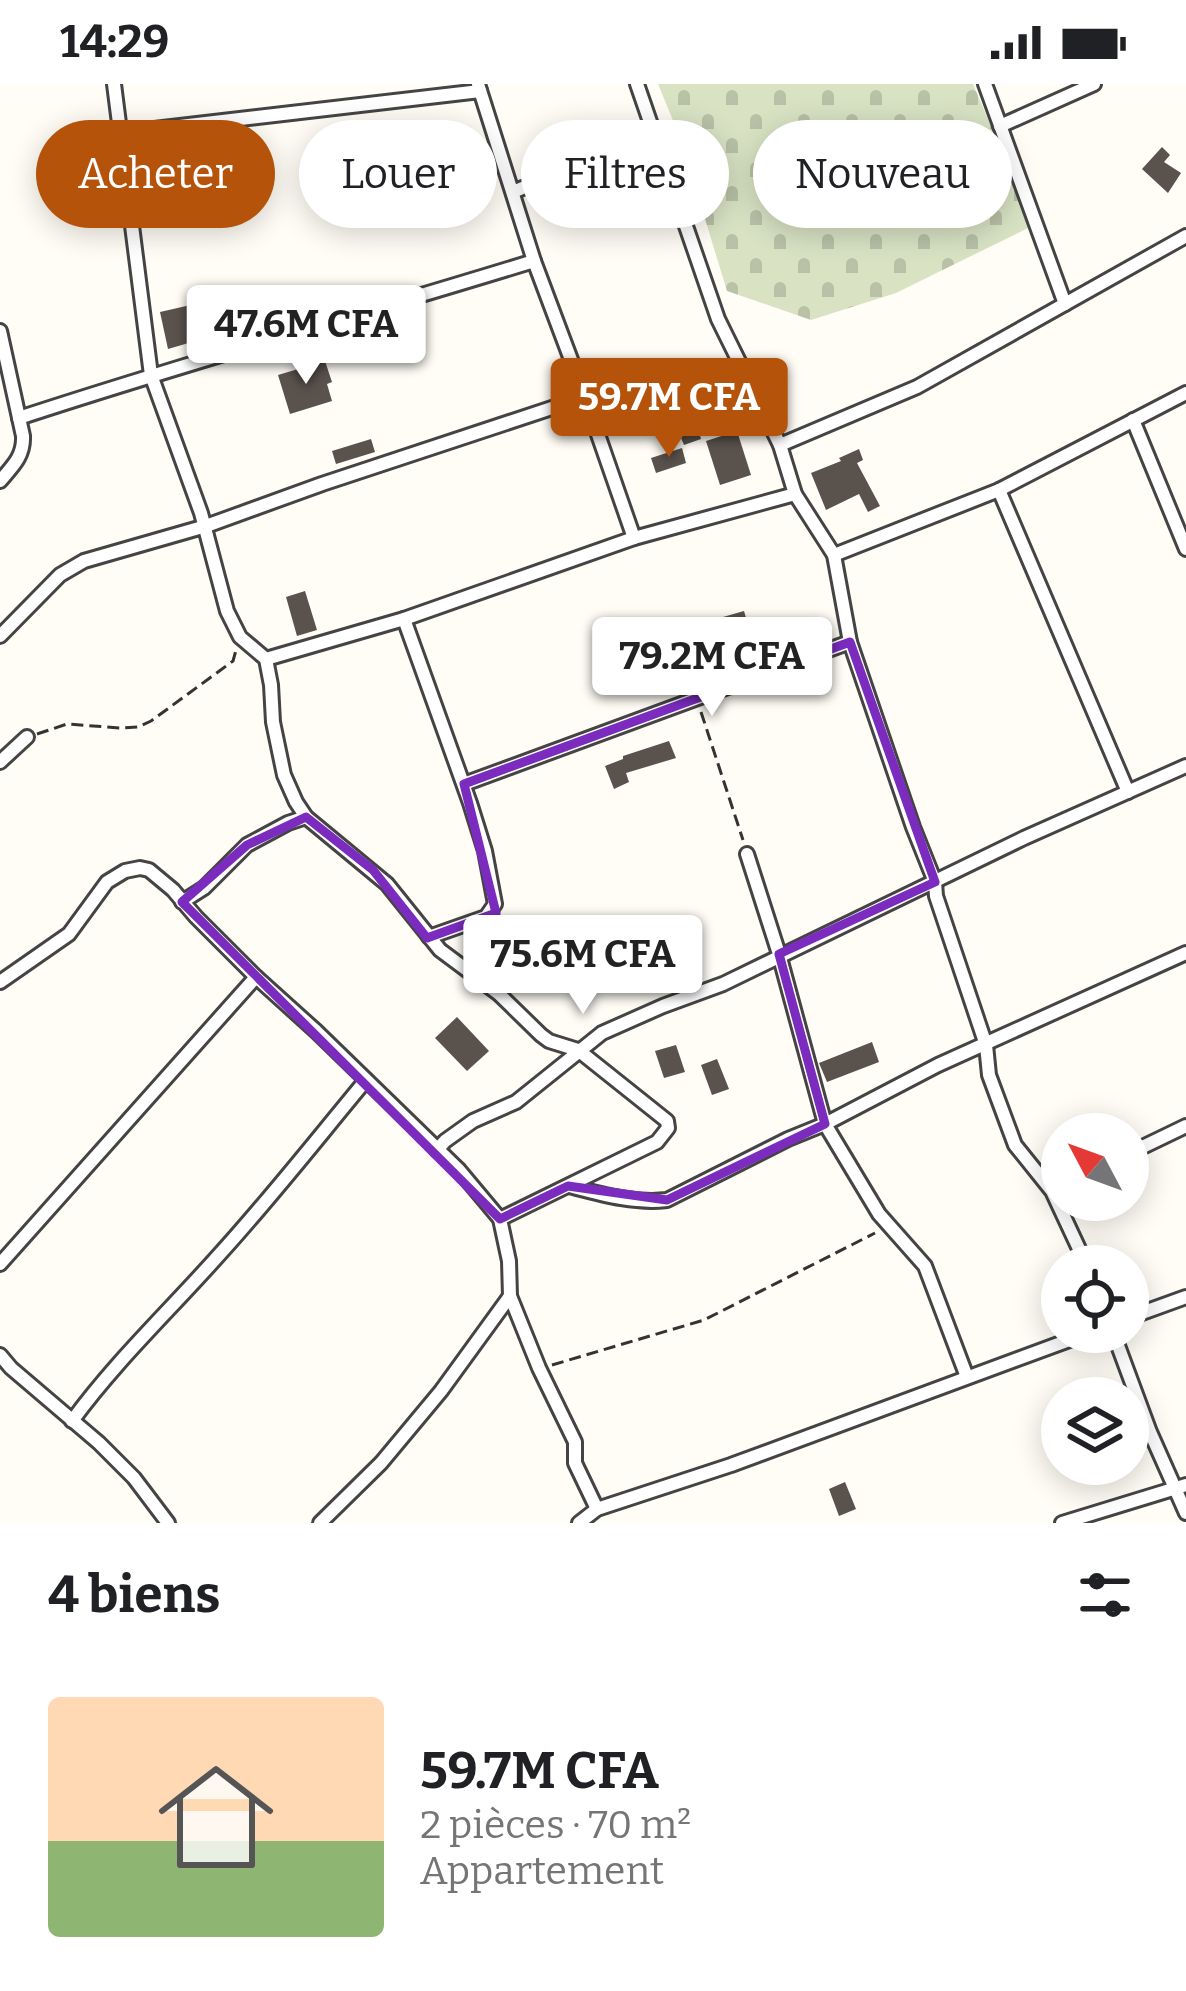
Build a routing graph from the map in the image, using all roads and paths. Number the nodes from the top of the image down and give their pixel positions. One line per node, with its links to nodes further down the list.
1 (114, 84): 6 (street)
2 (637, 84): 8 (street)
3 (985, 84): 9 (street)
4 (1094, 84): 10 (street)
5 (479, 87): 7 (street); 13 (street)
6 (118, 120)
7 (221, 120)
8 (648, 120)
9 (998, 120)
10 (1012, 121)
11 (1012, 159): 18 (street)
12 (521, 189): 13 (street)
13 (513, 192): 17 (street)
14 (132, 228): 20 (street)
15 (686, 228): 25 (street)
16 (1186, 236): 18 (street)
17 (534, 261): 20 (street); 22 (street)
18 (1065, 304): 25 (street)
19 (0, 331): 23 (street)
20 (151, 375): 23 (street); 29 (street)
21 (1186, 393): 24 (street)
22 (586, 397): 29 (street); 30 (street)
23 (19, 418): 26 (street)
24 (1133, 420): 27 (street); 31 (street)
25 (780, 445): 28 (street)
26 (0, 481)
27 (999, 490): 32 (street); 43 (street)
28 (795, 494): 30 (street); 32 (street)
29 (206, 526): 34 (street); 35 (street)
30 (634, 538): 33 (street)
31 (1186, 549)
32 (834, 555): 36 (street)
33 (404, 620): 37 (street); 42 (street)
34 (0, 636)
35 (240, 637): 37 (street); 39 (path)
36 (850, 642): 38 (street); 46 (street)
37 (266, 659): 44 (street)
38 (697, 699): 42 (street); 45 (path)
39 (27, 737): 40 (street)
40 (0, 762)
41 (1186, 766): 43 (street)
42 (464, 784): 48 (street)
43 (1128, 792): 46 (street)
44 (306, 817): 47 (street); 48 (street)
45 (747, 854): 50 (street)
46 (935, 882): 50 (street); 53 (street)
47 (182, 902): 51 (street); 52 (street)
48 (430, 937): 54 (street)
49 (1186, 953): 53 (street)
50 (779, 954): 54 (street); 56 (street)
51 (256, 977): 55 (street); 64 (street)
52 (0, 980)
53 (986, 1045): 56 (street); 60 (street)
54 (578, 1050): 59 (street); 61 (street)
55 (366, 1080): 59 (street); 73 (street)
56 (826, 1124): 61 (street); 63 (street)
57 (1186, 1126): 58 (street)
58 (1149, 1144)
59 (437, 1150): 62 (street)
60 (1041, 1172)
61 (568, 1186): 62 (street)
62 (500, 1219): 65 (street)
63 (888, 1226): 71 (path); 72 (street)
64 (0, 1264)
65 (510, 1296): 71 (street); 78 (street)
66 (1186, 1297): 67 (street)
67 (1149, 1310)
68 (1041, 1350): 72 (street)
69 (1121, 1353): 74 (street)
70 (0, 1355): 73 (street)
71 (538, 1368): 75 (street)
72 (967, 1377): 75 (street)
73 (71, 1421): 77 (street)
74 (1180, 1485): 76 (street); 80 (street)
75 (597, 1509): 79 (street)
76 (1186, 1513)
77 (169, 1523)
78 (320, 1523)
79 (579, 1523)
80 (1061, 1523)

